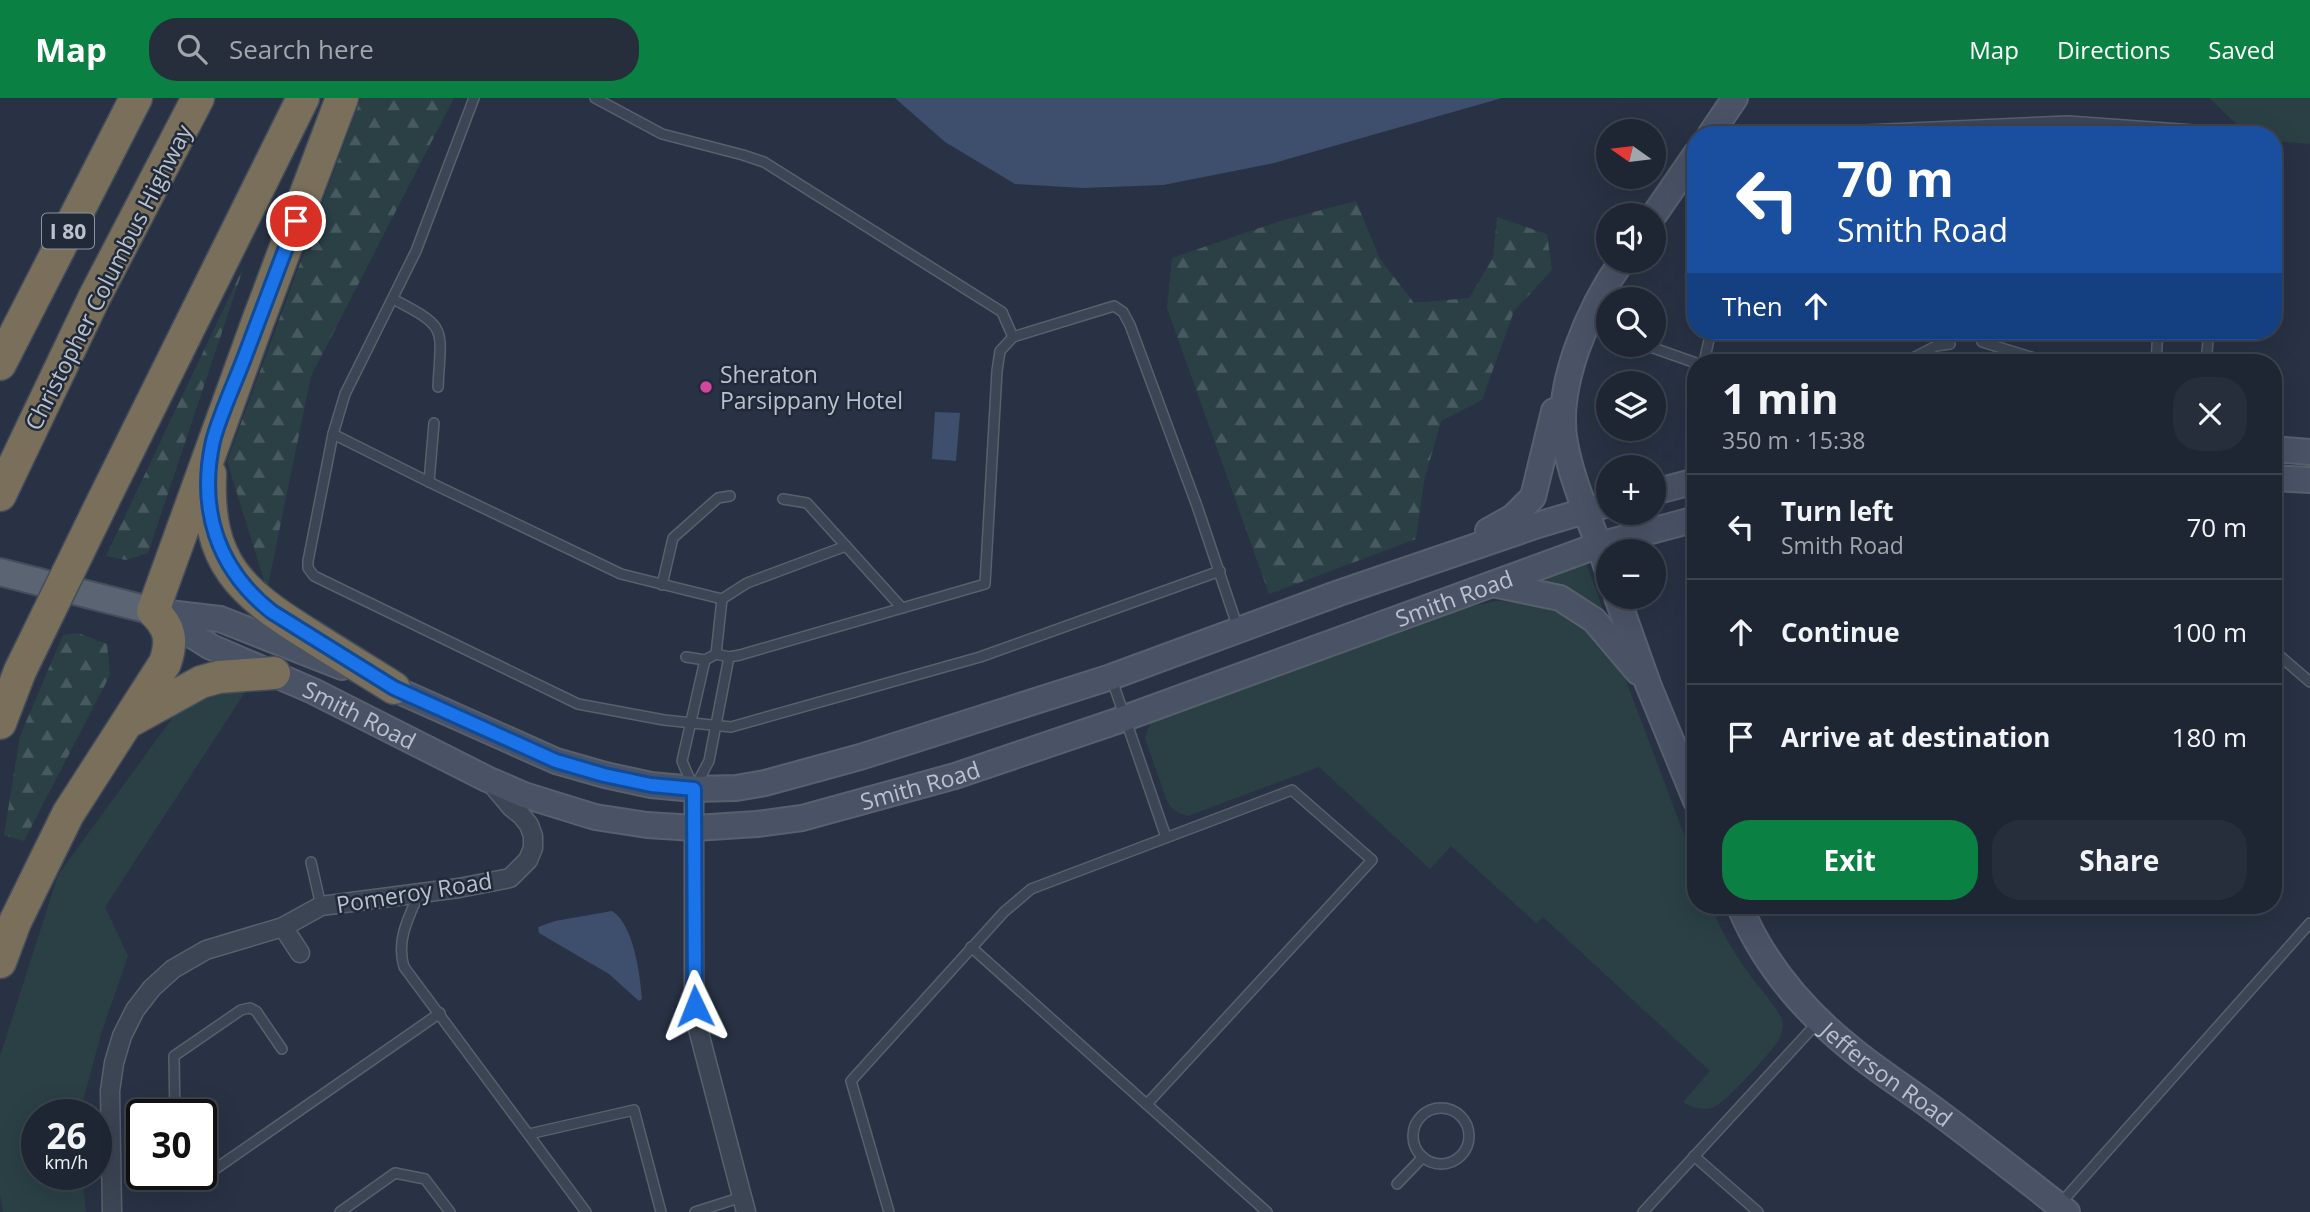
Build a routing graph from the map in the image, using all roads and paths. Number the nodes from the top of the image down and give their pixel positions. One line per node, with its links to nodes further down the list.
1 (136, 98): 23 (highway, I 80)
2 (198, 98): 35 (highway, Christopher Columbus Highway / I 80)
3 (303, 98): 66 (highway, bridge)
4 (342, 98): 27 (highway)
5 (474, 98): 13 (lane)
6 (595, 98): 15 (lane)
7 (1735, 98): 8 (main road)
8 (1716, 126)
9 (1955, 126): 10 (lane)
10 (2117, 126)
11 (1687, 167): 12 (main road)
12 (1662, 203)
13 (393, 299): 24 (lane); 26 (lane)
14 (1596, 327): 18 (main road)
15 (1013, 337): 45 (lane); 50 (lane)
16 (1982, 342): 21 (lane)
17 (1950, 344): 20 (lane)
18 (1577, 348): 38 (main road); 44 (main road)
19 (1666, 352): 22 (lane)
20 (1920, 354)
21 (2021, 354)
22 (1687, 360)
23 (0, 364)
24 (438, 387)
25 (434, 423): 32 (lane)
26 (333, 434): 32 (lane); 67 (lane)
27 (214, 441): 52 (highway); 63 (highway)
28 (2282, 450): 29 (main road)
29 (2310, 452)
30 (2282, 478): 31 (main road)
31 (2310, 480)
32 (429, 482): 47 (lane)
33 (1687, 483): 34 (main road)
34 (1666, 489)
35 (0, 495)
36 (730, 496): 47 (lane)
37 (783, 499): 42 (lane)
38 (1596, 506)
39 (1596, 507): 44 (main road, Smith Road)
40 (1687, 521): 41 (main road, Smith Road)
41 (1621, 539)
42 (846, 546): 49 (lane); 50 (lane)
43 (1596, 546): 48 (main road, Smith Road)
44 (1446, 557): 53 (main road, Smith Road)
45 (1220, 571): 53 (lane); 68 (lane)
46 (0, 572): 52 (main road, Smith Road)
47 (662, 584): 49 (lane)
48 (1492, 584): 62 (main road); 64 (main road, Smith Road)
49 (722, 599): 54 (lane)
50 (902, 608): 56 (lane)
51 (1621, 609): 62 (main road)
52 (153, 611): 59 (main road, Smith Road); 63 (main road, Smith Road); 65 (highway)
53 (1239, 630): 60 (main road, Smith Road)
54 (716, 654): 56 (lane); 58 (lane)
55 (685, 657): 58 (lane)
56 (729, 657): 68 (lane)
57 (2282, 657): 61 (lane)
58 (705, 660): 67 (lane)
59 (274, 673): 65 (highway); 69 (main road, Smith Road)
60 (1111, 677): 64 (lane); 71 (main road, Smith Road)
61 (2310, 682)
62 (1648, 684): 70 (main road)
63 (394, 688): 71 (main road, Smith Road)
64 (1125, 718): 72 (main road, Smith Road); 73 (lane)
65 (128, 722): 82 (highway)
66 (0, 723)
67 (690, 723): 68 (lane); 71 (lane)
68 (715, 726): 71 (lane)
69 (487, 779): 72 (main road, Smith Road); 75 (street, Pomeroy Road)
70 (1687, 779)
71 (694, 789): 72 (street)
72 (695, 828): 93 (street)
73 (1166, 837): 80 (lane); 87 (lane)
74 (311, 862): 76 (lane)
75 (419, 894): 76 (street, Pomeroy Road); 83 (lane)
76 (321, 906): 79 (street, Pomeroy Road)
77 (1744, 914): 84 (main road, Jefferson Road)
78 (2310, 923): 94 (lane)
79 (283, 927): 81 (street); 95 (street, Pomeroy Road)
80 (971, 947): 87 (lane); 101 (lane)
81 (300, 953)
82 (0, 962)
83 (440, 1013): 88 (lane); 91 (lane)
84 (1819, 1021): 89 (lane); 94 (main road, Jefferson Road)
85 (282, 1049): 86 (lane)
86 (175, 1099)
87 (1147, 1104): 102 (lane)
88 (529, 1134): 98 (lane); 99 (lane)
89 (1694, 1156): 103 (lane); 104 (lane)
90 (1423, 1157): 90 (lane); 92 (lane)
91 (217, 1167)
92 (1396, 1184)
93 (744, 1204): 100 (lane)
94 (2063, 1209)
95 (112, 1212)
96 (340, 1212): 97 (lane)
97 (450, 1212)
98 (586, 1212)
99 (661, 1212)
100 (695, 1212)
101 (889, 1212)
102 (1267, 1212)
103 (1643, 1212)
104 (1758, 1212)

